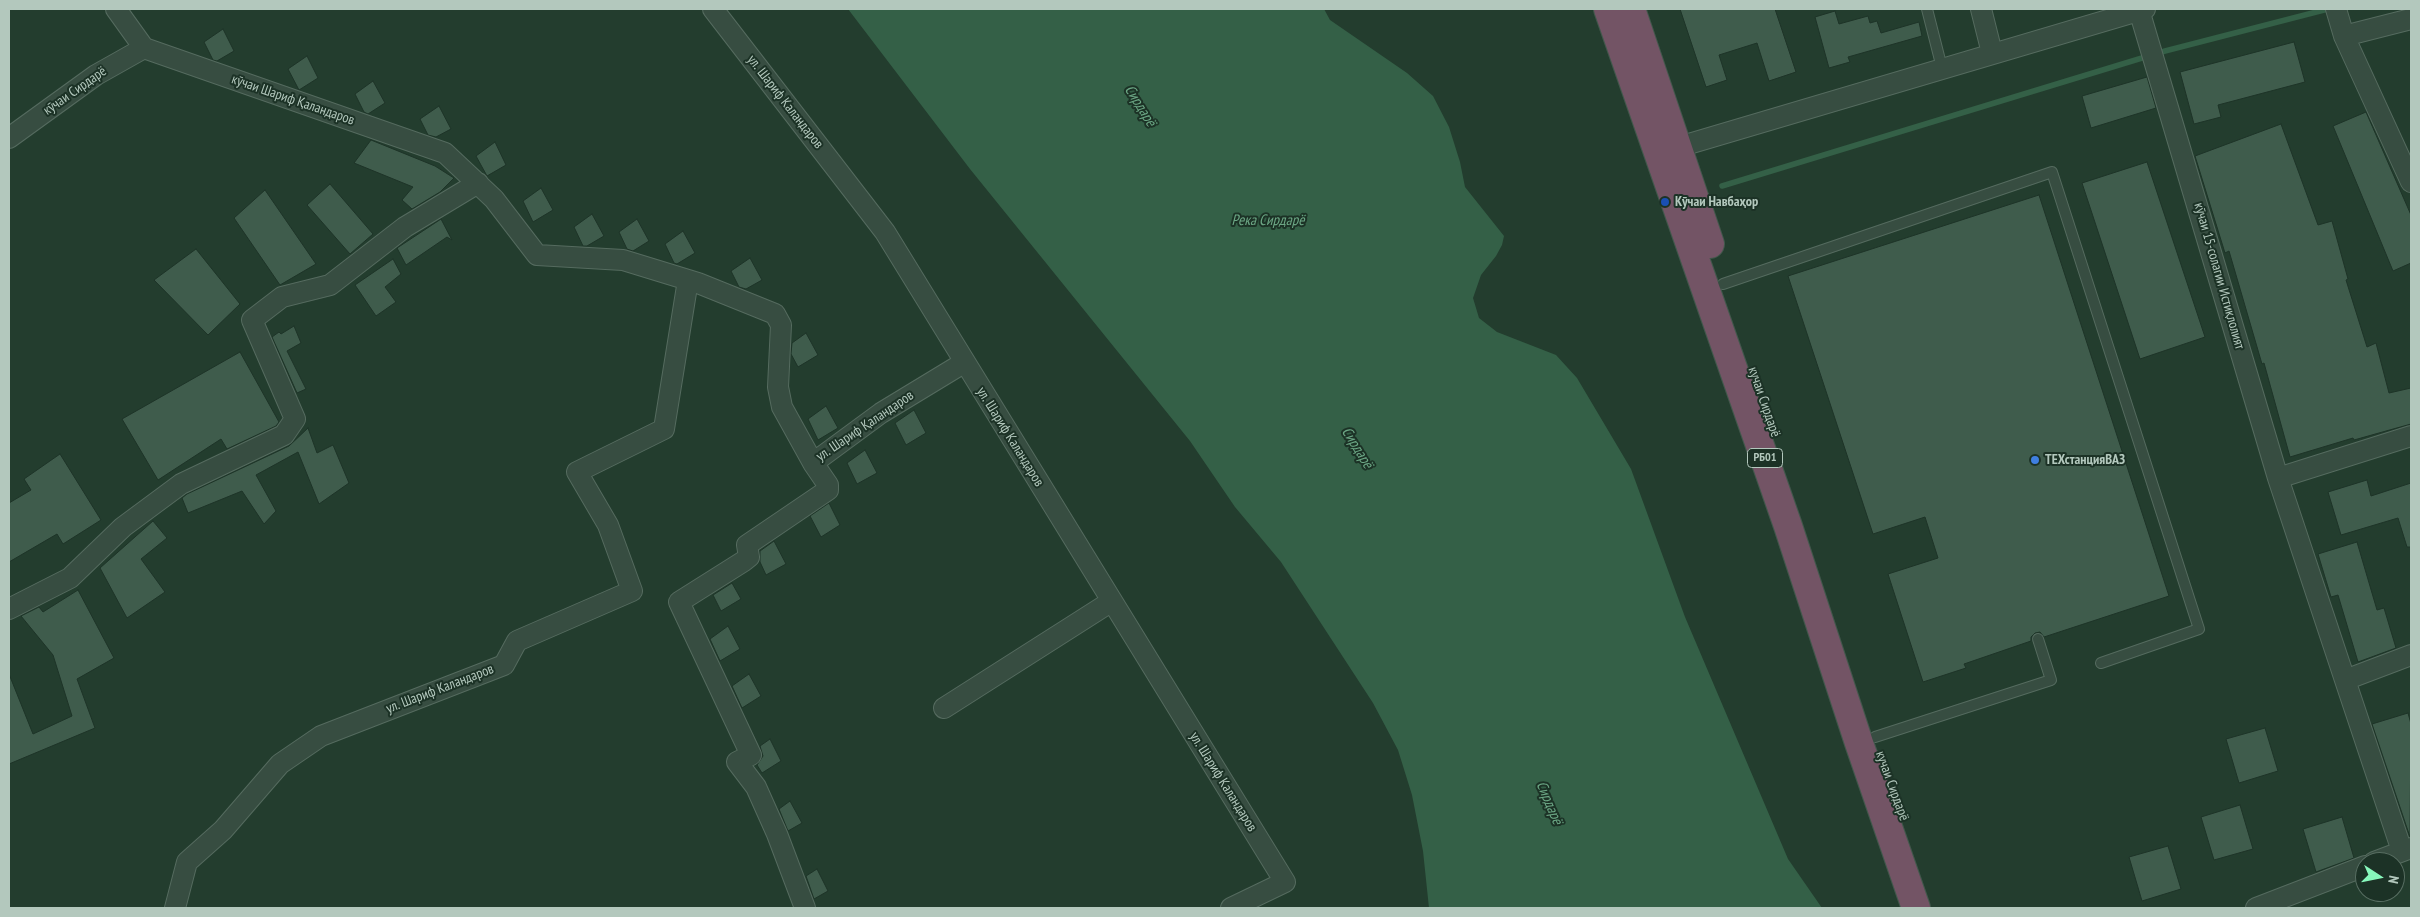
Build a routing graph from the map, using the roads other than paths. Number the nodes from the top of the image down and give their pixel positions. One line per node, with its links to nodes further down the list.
1 (116, 9): 11 (street)
2 (713, 9): 20 (street, ул. Шариф Каландаров)
3 (1608, 9): 15 (highway, РБ01)
4 (1631, 9): 15 (highway, кучаи Сирдарё / РБ01)
5 (1927, 9): 13 (lane)
6 (1982, 9): 12 (street)
7 (2336, 9): 10 (street)
8 (2142, 10): 12 (street); 24 (street, кӯчаи 15-солагии Истиқлолият)
9 (2411, 19): 10 (street)
10 (2344, 36): 16 (street)
11 (144, 48): 14 (street, кӯчаи Сирдарё); 17 (street, кӯчаи Шариф Қаландаров)
12 (1992, 53): 13 (street)
13 (1942, 68): 15 (street)
14 (9, 138)
15 (1668, 149): 19 (highway, кучаи Сирдарё / РБ01); 32 (highway, РБ01)
16 (2411, 182)
17 (478, 183): 18 (street, кӯчаи Шариф Қаландаров); 26 (street)
18 (688, 280): 21 (street, кӯчаи Шариф Қаландаров); 35 (street, ул. Шариф Каландаров)
19 (1722, 284): 29 (lane); 32 (highway, кучаи Сирдарё / РБ01)
20 (964, 362): 23 (street, ул. Шариф Қаландаров); 25 (street, ул. Шариф Каландаров)
21 (778, 387): 23 (street, ул. Шариф Қаландаров)
22 (2411, 436): 24 (street)
23 (813, 463): 36 (street)
24 (2278, 478): 30 (street, кӯчаи 15-солагии Истиқлолият)
25 (1112, 601): 31 (street); 37 (street, ул. Шариф Каландаров)
26 (9, 609)
27 (2038, 639): 32 (lane)
28 (2411, 656): 30 (street)
29 (2101, 663)
30 (2346, 680): 33 (street, кӯчаи 15-солагии Истиқлолият)
31 (944, 708)
32 (1867, 740): 38 (highway, РБ01); 39 (highway, кучаи Сирдарё / РБ01)
33 (2407, 849)
34 (2355, 870): 40 (street)
35 (175, 908)
36 (805, 908)
37 (1231, 908)
38 (1916, 908)
39 (1936, 908)
40 (2256, 908)

